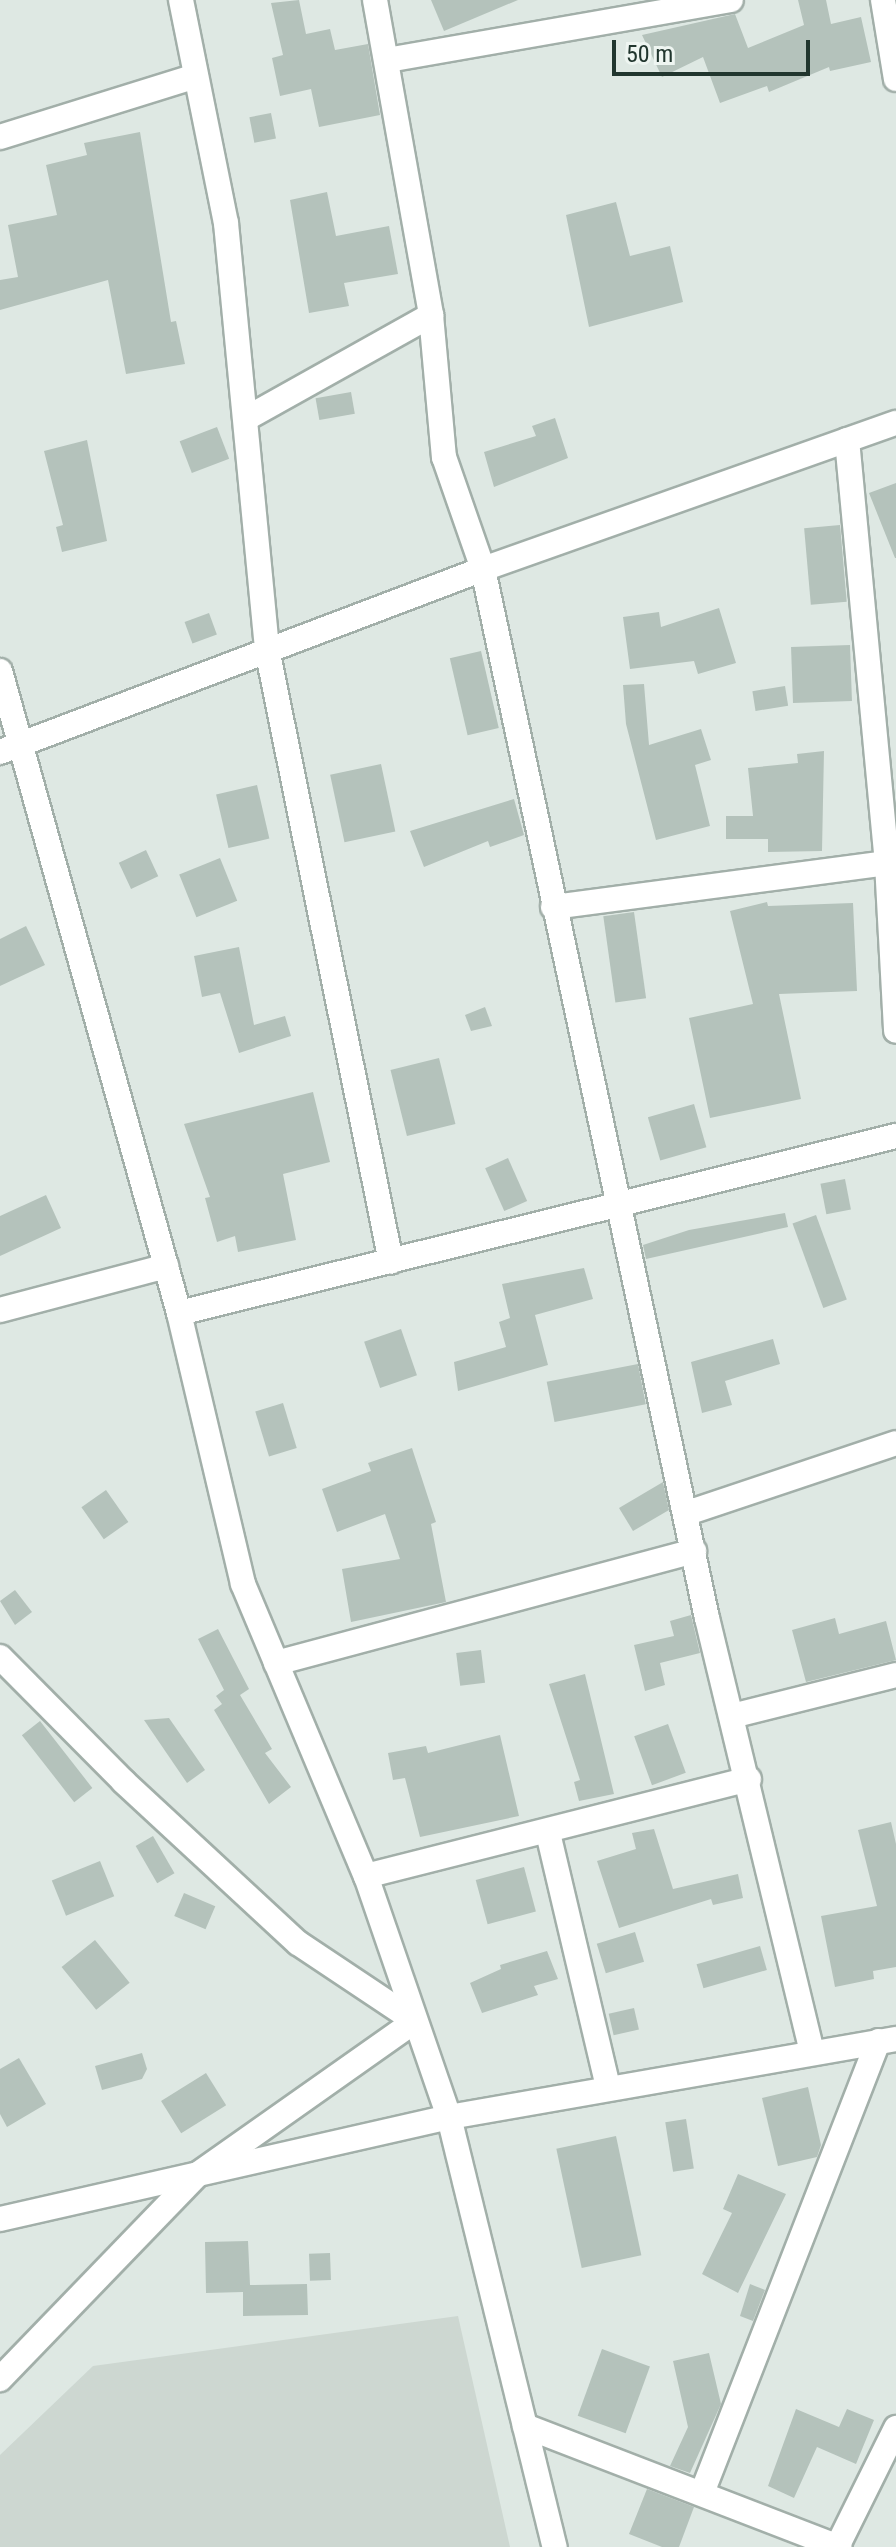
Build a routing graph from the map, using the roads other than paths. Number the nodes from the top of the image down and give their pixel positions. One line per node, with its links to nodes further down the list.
1 (181, 0): 6 (street)
2 (375, 0): 5 (street)
3 (731, 0): 5 (street)
4 (883, 0): 7 (street)
5 (387, 60): 9 (street)
6 (196, 76): 8 (street); 10 (street)
7 (896, 79)
8 (0, 137)
9 (431, 315): 10 (street); 13 (street)
10 (247, 418): 14 (street)
11 (896, 423): 12 (street)
12 (847, 440): 13 (street); 17 (street)
13 (483, 569): 14 (street); 18 (street)
14 (267, 649): 16 (street); 22 (street)
15 (0, 671): 16 (street)
16 (10, 749): 23 (street)
17 (892, 862): 18 (street); 19 (street)
18 (553, 907): 21 (street)
19 (896, 1031)
20 (896, 1136): 21 (street)
21 (621, 1208): 22 (street); 27 (street)
22 (391, 1262): 25 (street)
23 (166, 1266): 24 (street); 25 (street)
24 (0, 1310)
25 (179, 1313): 30 (street)
26 (896, 1443): 27 (street)
27 (687, 1513): 28 (street)
28 (694, 1551): 30 (street); 32 (street)
29 (0, 1657): 36 (street)
30 (276, 1663): 35 (street)
31 (896, 1675): 32 (street)
32 (732, 1716): 33 (street)
33 (749, 1779): 34 (street); 38 (street)
34 (548, 1833): 35 (street); 39 (street)
35 (366, 1876): 36 (street)
36 (415, 2021): 40 (street); 41 (street)
37 (887, 2040): 38 (street); 46 (street)
38 (812, 2053): 39 (street)
39 (608, 2086): 40 (street)
40 (449, 2117): 41 (street); 44 (street)
41 (197, 2175): 42 (street); 43 (street)
42 (0, 2219)
43 (0, 2379)
44 (525, 2426): 46 (street); 47 (street)
45 (896, 2428): 48 (street)
46 (702, 2493): 48 (street)
47 (555, 2547)
48 (838, 2547)

